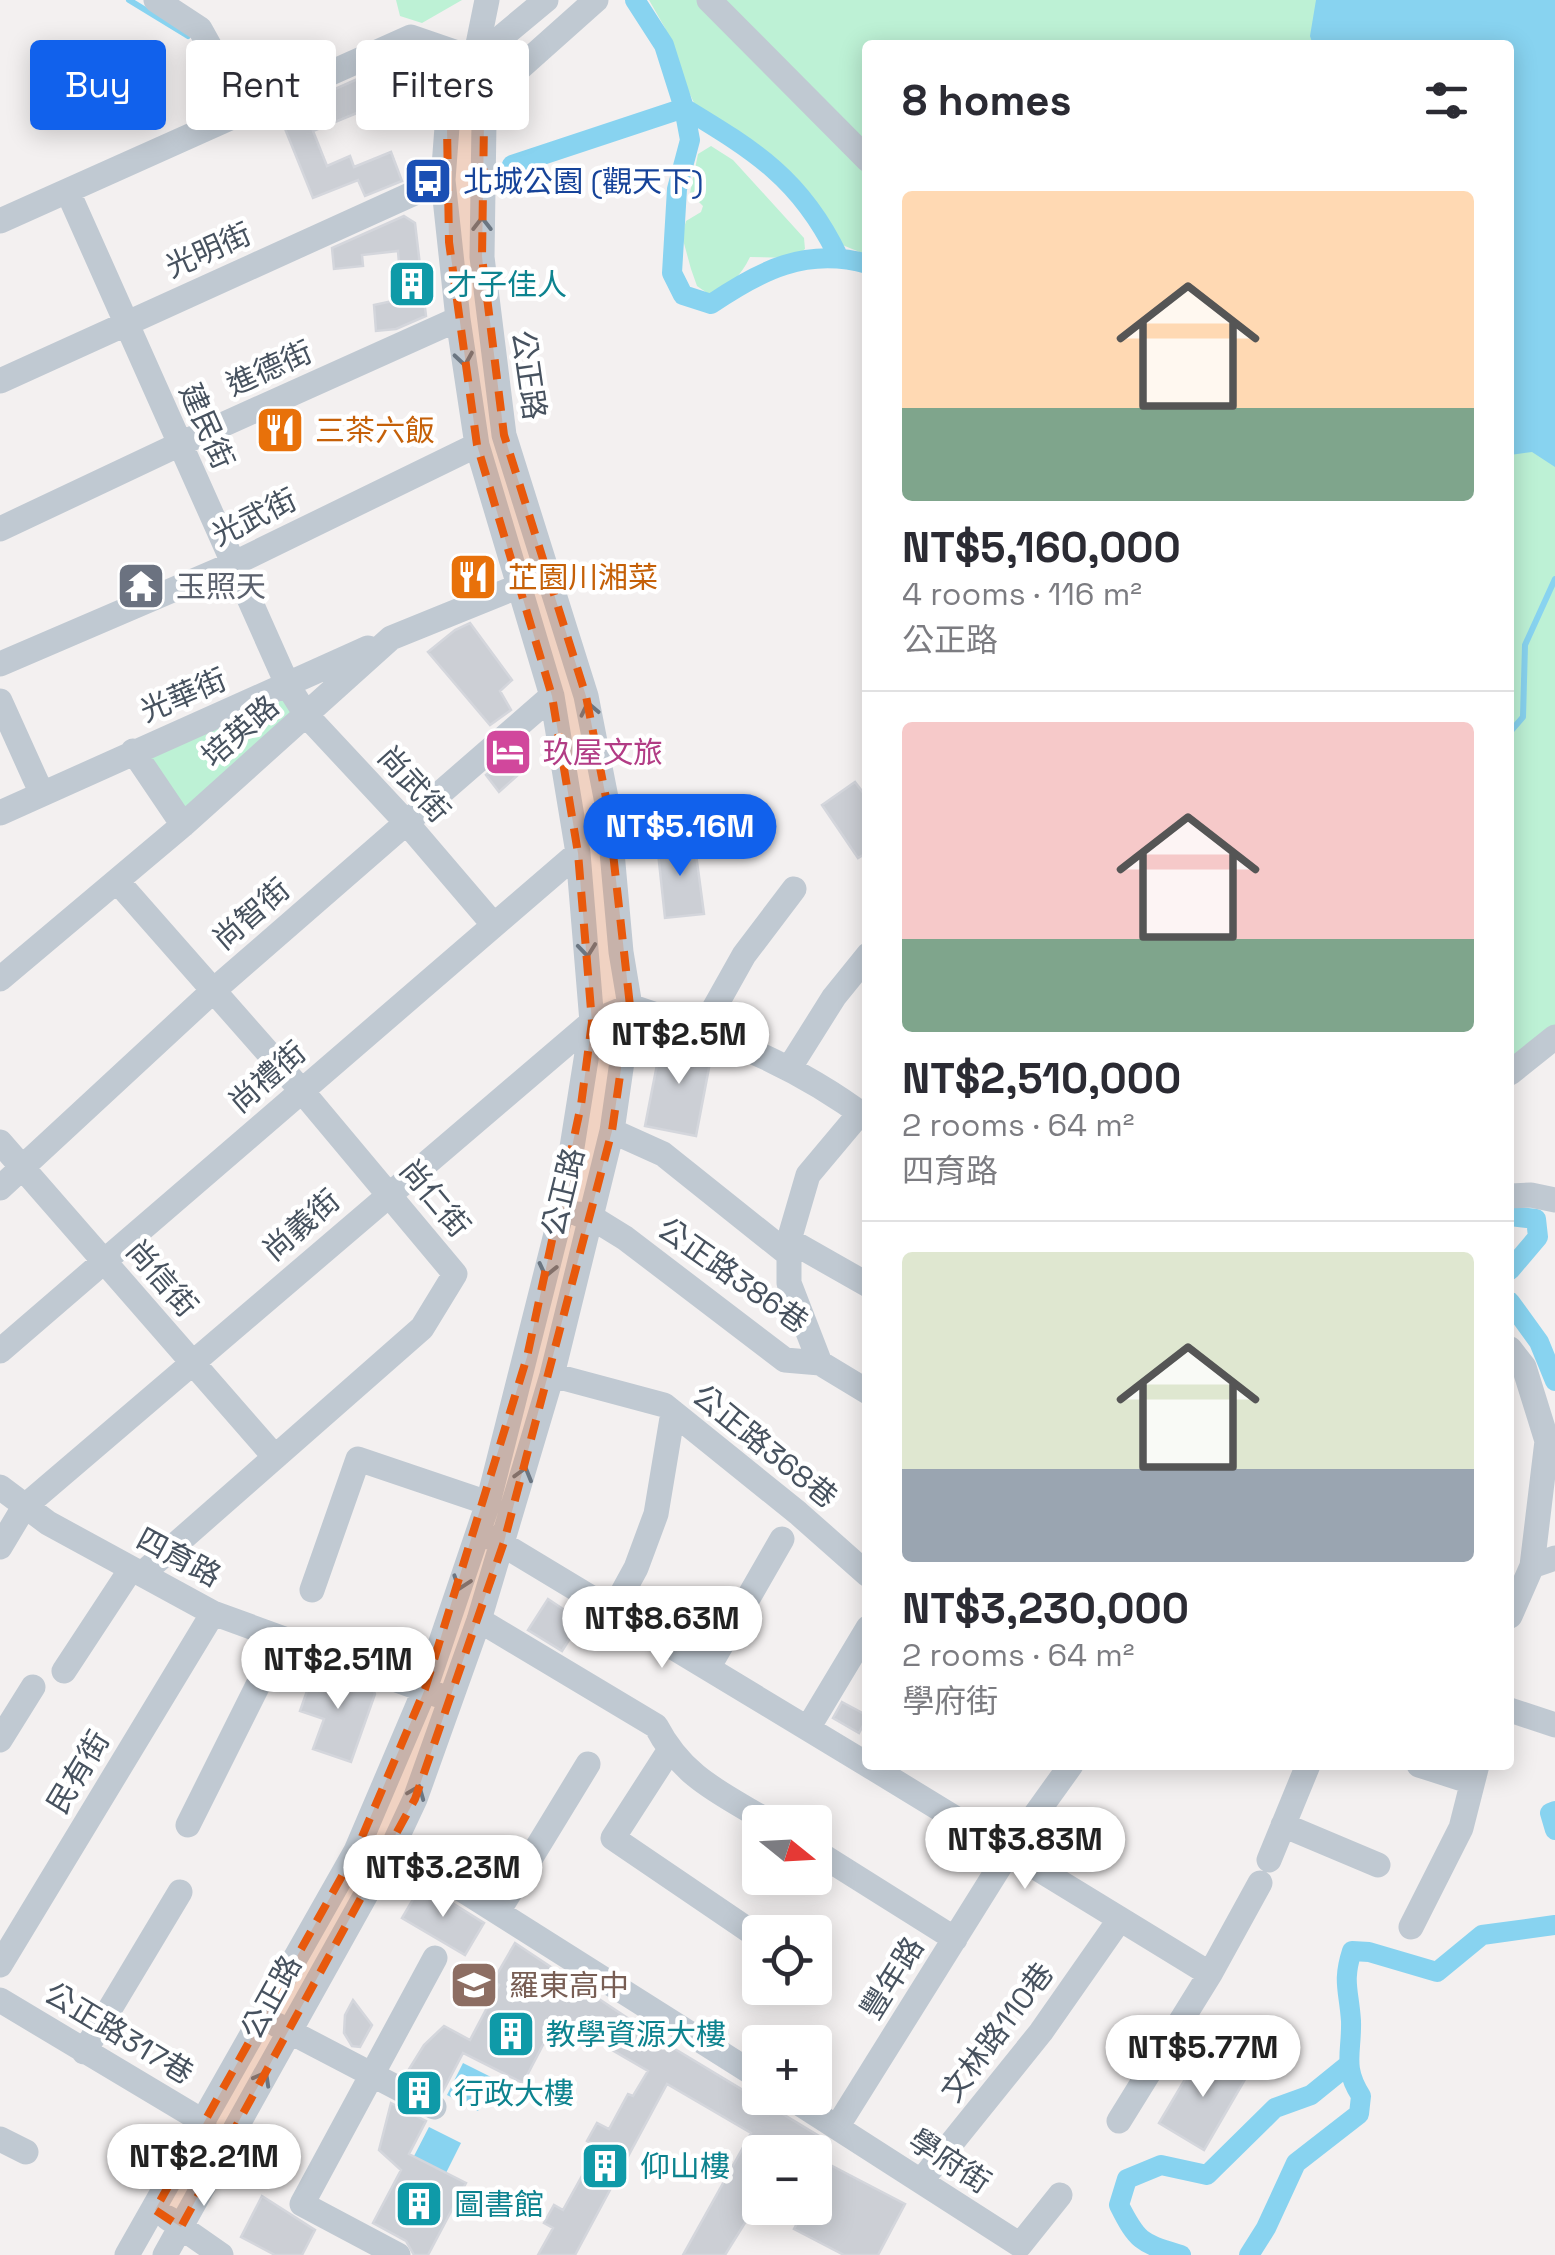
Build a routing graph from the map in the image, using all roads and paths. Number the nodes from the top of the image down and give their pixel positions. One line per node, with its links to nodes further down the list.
1 (156, 0): 6 (street)
2 (486, 0): 7 (street)
3 (546, 0): 8 (street, 公正路)
4 (596, 0): 9 (street, 公正路)
5 (709, 0): 13 (street)
6 (206, 40)
7 (478, 40)
8 (497, 40)
9 (529, 60)
10 (203, 130): 15 (street)
11 (447, 130): 14 (street, 公正路)
12 (484, 130): 24 (street, 公正路, one-way to 12)
13 (862, 154)
14 (443, 180): 17 (street, 公正路); 18 (street, 光明街)
15 (68, 192): 16 (street); 18 (street, 建民街)
16 (0, 221)
17 (458, 319): 20 (street, 進德街); 21 (street, 公正路, one-way to 21)
18 (125, 323): 19 (street, 光明街); 20 (street, 建民街)
19 (0, 381)
20 (180, 444): 22 (street, 進德街); 23 (street, 建民街)
21 (477, 445): 23 (street, 光武街); 25 (street, 公正路)
22 (0, 530)
23 (233, 564): 27 (street, 光武街); 28 (street, 建民街)
24 (548, 574): 25 (street, 培英路); 44 (street, 公正路, one-way to 24)
25 (520, 587): 26 (street, 培英路); 29 (street, 公正路)
26 (391, 638): 28 (street, 光華街); 31 (street, 培英路)
27 (0, 664)
28 (288, 686): 31 (street, 尚武街); 32 (street, 光華街)
29 (552, 696): 35 (street, 尚智街); 37 (street, 公正路)
30 (0, 701): 33 (street)
31 (307, 716): 35 (street, 尚武街); 36 (street, 培英路)
32 (132, 751): 33 (street, 光華街); 36 (street)
33 (42, 794): 34 (street, 光華街)
34 (0, 813)
35 (405, 821): 40 (street, 尚武街); 43 (street, 尚智街)
36 (183, 825): 38 (street, 培英路)
37 (578, 853): 40 (street, 尚禮街); 45 (street, 公正路, one-way to 45)
38 (117, 881): 42 (street, 培英路); 43 (street, 尚仁街)
39 (794, 889): 46 (street)
40 (493, 924): 50 (street, 尚禮街)
41 (862, 962): 48 (street)
42 (5, 964)
43 (214, 990): 50 (street, 尚仁街); 55 (street, 尚智街)
44 (630, 1006): 45 (street, 尚義街); 46 (street); 53 (street, 公正路)
45 (592, 1022): 57 (street, 尚義街); 60 (street, 公正路)
46 (702, 1030): 48 (street)
47 (1555, 1037): 49 (street)
48 (790, 1067): 51 (street)
49 (1514, 1070)
50 (301, 1090): 57 (street, 尚仁街); 63 (street, 尚禮街)
51 (862, 1115)
52 (862, 1118): 62 (street)
53 (612, 1131): 61 (street, 公正路); 62 (street)
54 (0, 1142): 55 (street, 尚信街)
55 (24, 1169): 56 (street, 尚智街); 63 (street, 尚信街)
56 (0, 1188)
57 (389, 1193): 67 (street, 尚義街); 73 (street, 尚仁街)
58 (1514, 1196): 59 (street)
59 (1555, 1200)
60 (562, 1210): 61 (street, 公正路386巷); 75 (street, 公正路, one-way to 75)
61 (591, 1216): 68 (street, 公正路386巷); 69 (street, 公正路)
62 (788, 1247): 64 (street); 68 (street)
63 (104, 1261): 65 (street, 尚禮街); 67 (street, 尚信街)
64 (862, 1282)
65 (0, 1350)
66 (1514, 1354): 71 (street)
67 (192, 1362): 73 (street, 尚信街); 76 (street, 尚義街)
68 (820, 1363): 70 (street, 公正路386巷)
69 (552, 1374): 72 (street, 公正路368巷); 79 (street, 公正路, one-way to 69)
70 (862, 1388)
71 (1520, 1392): 81 (street)
72 (673, 1412): 82 (street, 公正路368巷); 86 (street)
73 (275, 1457): 83 (street, 尚仁街)
74 (0, 1486): 76 (street, 四育路)
75 (488, 1503): 77 (street, 公正路); 84 (street)
76 (24, 1507): 80 (street, 尚義街); 83 (street, 四育路)
77 (478, 1533): 79 (street); 94 (street, 公正路, one-way to 94)
78 (782, 1539): 91 (street)
79 (504, 1542): 86 (street); 88 (street, 公正路)
80 (0, 1547)
81 (1542, 1562): 85 (street)
82 (862, 1570)
83 (137, 1571): 87 (street, 四育路); 92 (street, 尚仁街)
84 (312, 1590)
85 (1514, 1603)
86 (614, 1610): 91 (street)
87 (212, 1613): 90 (street, 四育路); 121 (street, 民有街)
88 (479, 1620): 95 (street, 公正路); 100 (street)
89 (862, 1638): 98 (street)
90 (281, 1639): 94 (street, 四育路); 108 (street)
91 (708, 1668): 98 (street)
92 (64, 1671)
93 (33, 1687): 99 (street)
94 (425, 1690): 95 (street, 四育路); 124 (street, 公正路)
95 (452, 1700): 110 (street, 公正路, one-way to 95)
96 (1514, 1711): 97 (street)
97 (1555, 1725)
98 (808, 1728): 101 (street)
99 (0, 1740)
100 (670, 1751): 107 (street); 117 (street)
101 (862, 1761)
102 (588, 1764): 115 (street)
103 (1067, 1770): 111 (street, 豐年路)
104 (1306, 1770): 109 (street)
105 (1474, 1774): 118 (street)
106 (906, 1775): 111 (street)
107 (742, 1805)
108 (188, 1825)
109 (1283, 1825): 113 (street); 122 (street)
110 (393, 1846): 115 (street); 125 (street, 公正路)
111 (1010, 1850): 116 (street); 119 (street, 豐年路)
112 (832, 1863): 119 (street)
113 (1378, 1865)
114 (180, 1892): 126 (street)
115 (499, 1910): 127 (street)
116 (1120, 1919): 122 (street); 136 (street, 文林路110巷)
117 (742, 1926)
118 (1411, 1927)
119 (955, 1940): 133 (street, 豐年路)
120 (435, 1958): 128 (street)
121 (0, 1965)
122 (1210, 1974): 131 (street)
123 (0, 2000): 126 (street, 公正路317巷)
124 (263, 2018): 125 (street); 132 (street, 公正路)
125 (290, 2031): 128 (street); 139 (street, 公正路, one-way to 125)
126 (84, 2052): 132 (street, 公正路317巷)
127 (742, 2066)
128 (372, 2074): 129 (street); 143 (street)
129 (434, 2107)
130 (818, 2115): 133 (street, 學府街)
131 (1118, 2121)
132 (204, 2122): 138 (street, 公正路)
133 (837, 2127): 136 (street, 學府街)
134 (0, 2139): 135 (street)
135 (26, 2152)
136 (921, 2181): 137 (street, 學府街)
137 (1060, 2195)
138 (155, 2210): 139 (street); 140 (street, 公正路)
139 (181, 2227): 141 (street, 公正路); 142 (street)
140 (127, 2255)
141 (165, 2255)
142 (222, 2255)
143 (398, 2255)

